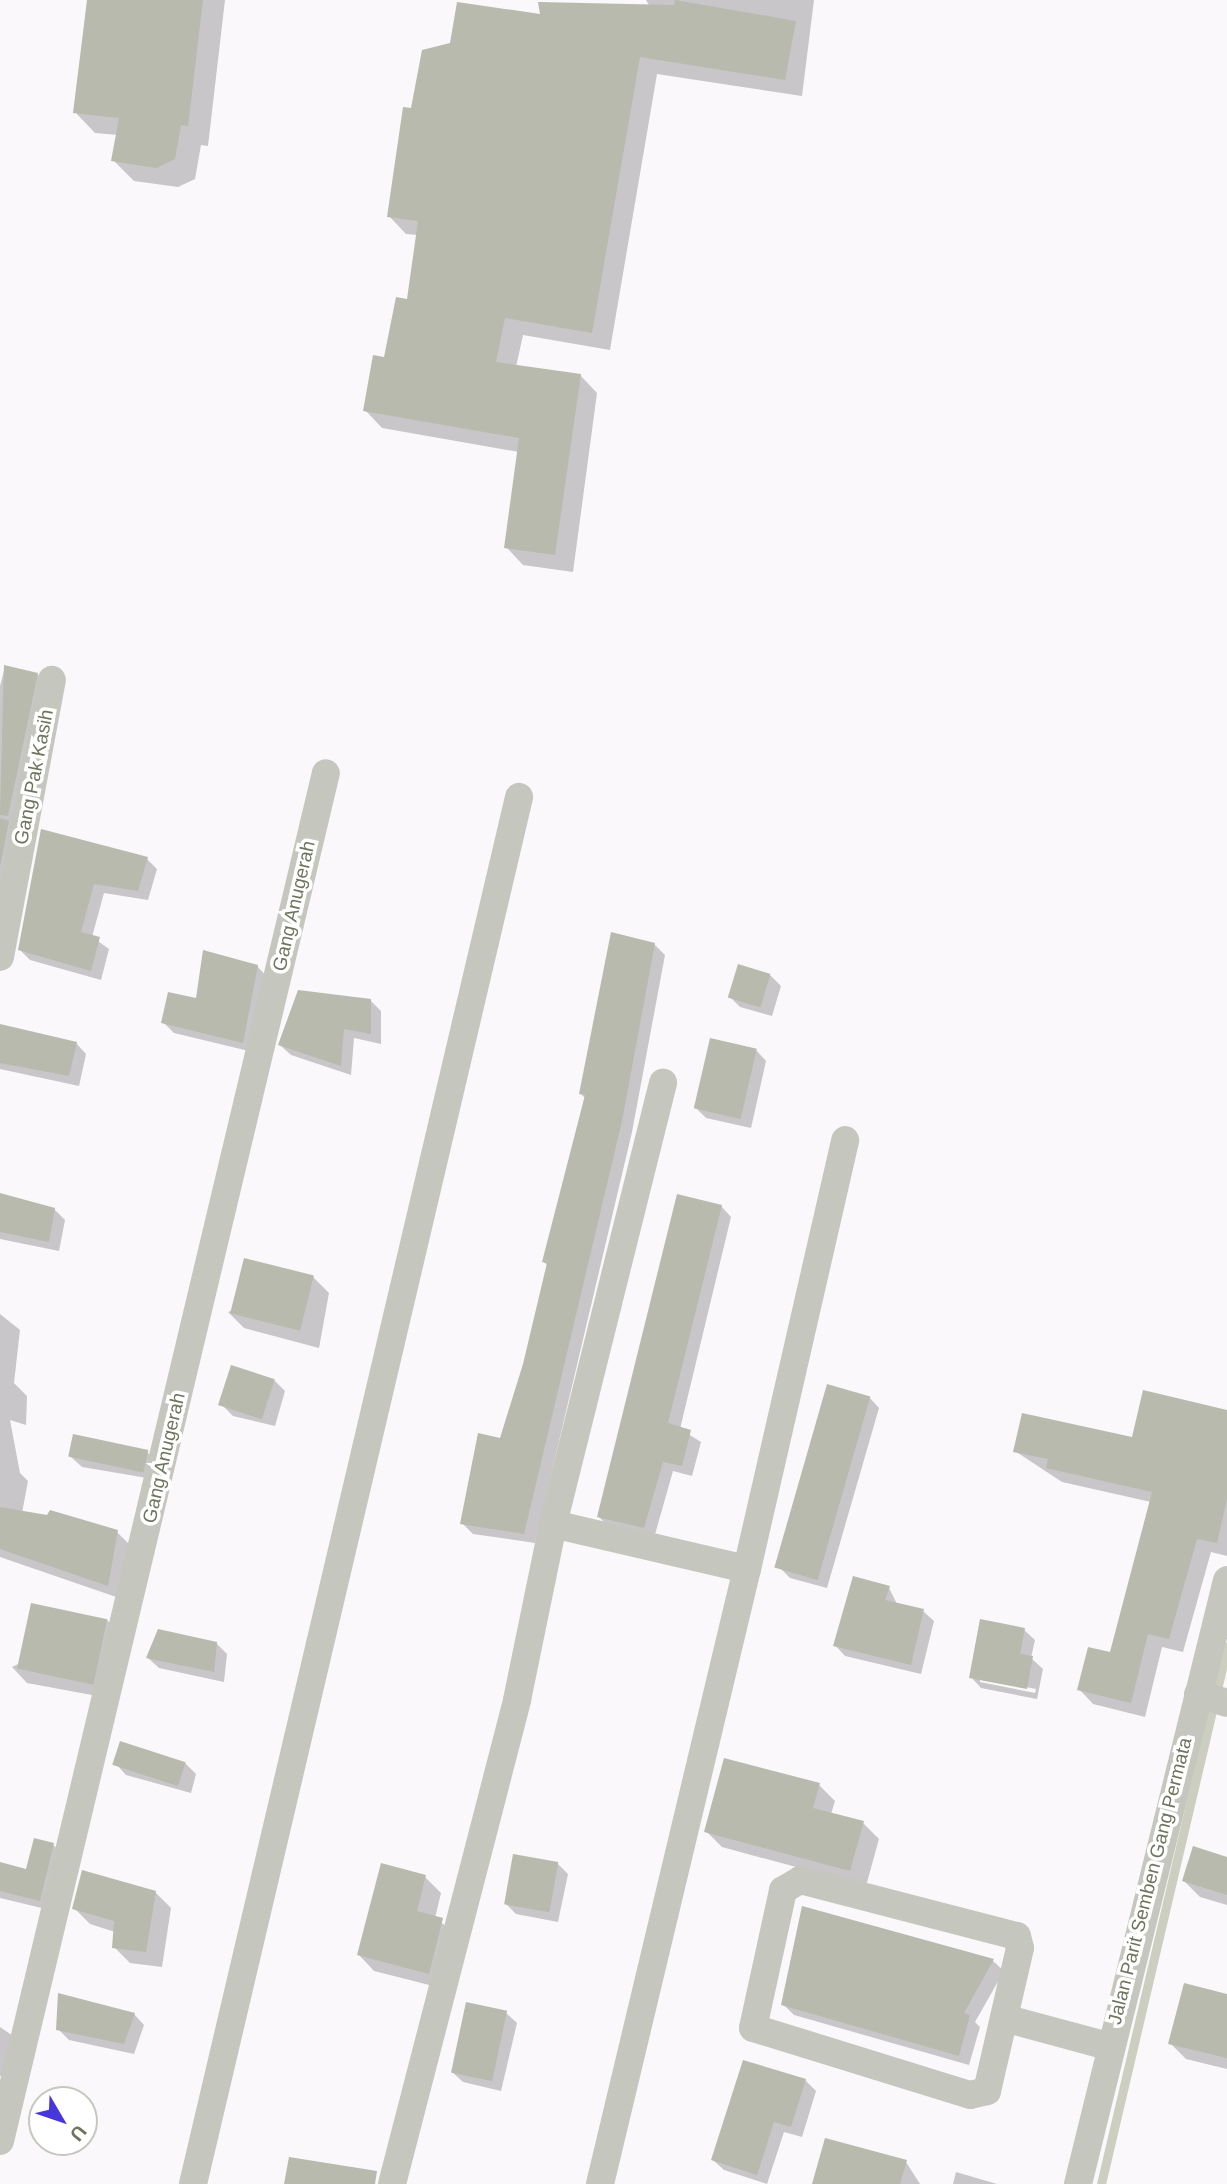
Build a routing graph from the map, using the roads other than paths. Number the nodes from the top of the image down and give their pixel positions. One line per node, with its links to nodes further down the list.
1 (52, 680): 4 (street, Gang Pak Kasih)
2 (326, 774): 14 (street, Gang Anugerah)
3 (519, 797): 15 (street)
4 (0, 957)
5 (663, 1082): 7 (street)
6 (845, 1140): 8 (street)
7 (553, 1524): 8 (street); 16 (street)
8 (747, 1569): 17 (street)
9 (1227, 1580): 10 (street, Jalan Parit Semben Gang Permata)
10 (1198, 1694): 11 (street); 13 (street, Jalan Parit Semben Gang Permata)
11 (1227, 1703)
12 (1004, 2018): 12 (street); 13 (street)
13 (1108, 2046): 18 (street, Jalan Parit Semben Gang Permata)
14 (0, 2141)
15 (192, 2184)
16 (392, 2184)
17 (600, 2184)
18 (1078, 2184)

